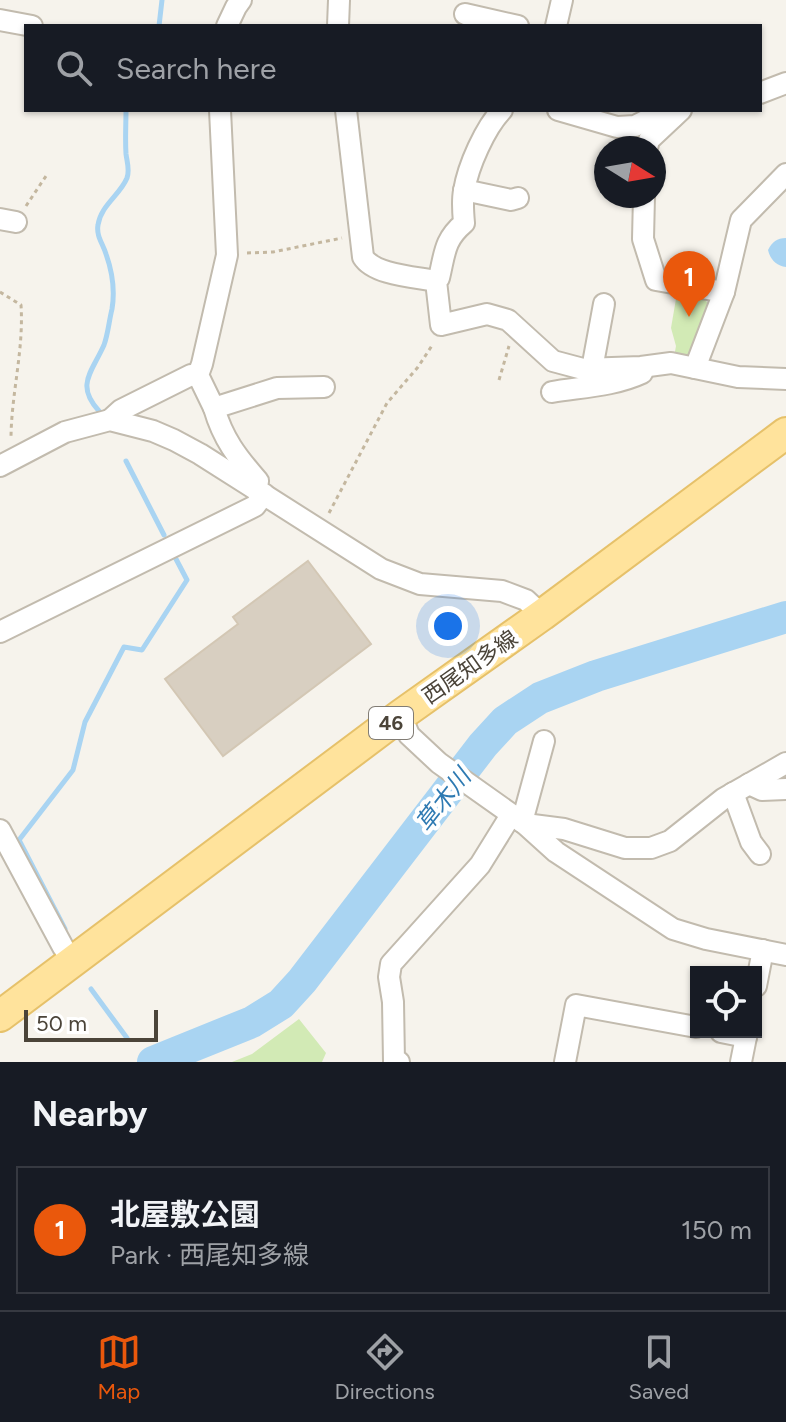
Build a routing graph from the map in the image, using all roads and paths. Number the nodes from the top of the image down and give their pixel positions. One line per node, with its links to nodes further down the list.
1 (241, 0): 7 (street)
2 (339, 0): 8 (street)
3 (562, 0): 10 (street)
4 (465, 13): 9 (street)
5 (0, 20): 6 (street)
6 (24, 24)
7 (228, 24)
8 (338, 24)
9 (510, 24)
10 (556, 24)
11 (786, 83): 12 (street)
12 (762, 92)
13 (220, 112): 24 (street)
14 (346, 112): 23 (street)
15 (500, 112): 20 (street)
16 (565, 112): 17 (street)
17 (677, 114): 18 (street)
18 (653, 136)
19 (786, 174): 27 (street)
20 (464, 190): 21 (street); 25 (street)
21 (518, 198)
22 (644, 208): 27 (street)
23 (361, 235): 24 (path); 25 (street)
24 (227, 251): 34 (street)
25 (436, 281): 29 (street)
26 (0, 292): 42 (path)
27 (724, 292): 32 (street)
28 (604, 304): 33 (street)
29 (441, 325): 30 (street); 44 (path)
30 (519, 331): 33 (street); 36 (path)
31 (651, 366): 32 (street); 33 (street); 38 (street)
32 (695, 368): 35 (street)
33 (592, 369)
34 (198, 375): 39 (street); 40 (street)
35 (786, 379)
36 (499, 380)
37 (324, 387): 39 (street)
38 (552, 392)
39 (214, 408): 43 (street)
40 (110, 420): 42 (street); 43 (street)
41 (786, 433): 45 (main road, 西尾知多線 / 46)
42 (6, 463)
43 (260, 492): 44 (street); 46 (street)
44 (320, 531): 45 (street)
45 (542, 615): 47 (main road, 西尾知多線 / 46)
46 (0, 632)
47 (401, 715): 52 (street); 57 (main road, 西尾知多線 / 46)
48 (544, 741): 52 (street)
49 (786, 763): 50 (street)
50 (741, 789): 51 (street); 52 (street); 54 (street)
51 (786, 789)
52 (519, 820): 55 (street); 62 (street)
53 (2, 840): 57 (street)
54 (760, 854)
55 (763, 950): 56 (street); 58 (street)
56 (786, 955)
57 (73, 961): 59 (main road, 西尾知多線 / 46)
58 (760, 966)
59 (0, 1016)
60 (690, 1026): 63 (street)
61 (746, 1038): 64 (street)
62 (399, 1062)
63 (565, 1062)
64 (741, 1062)

